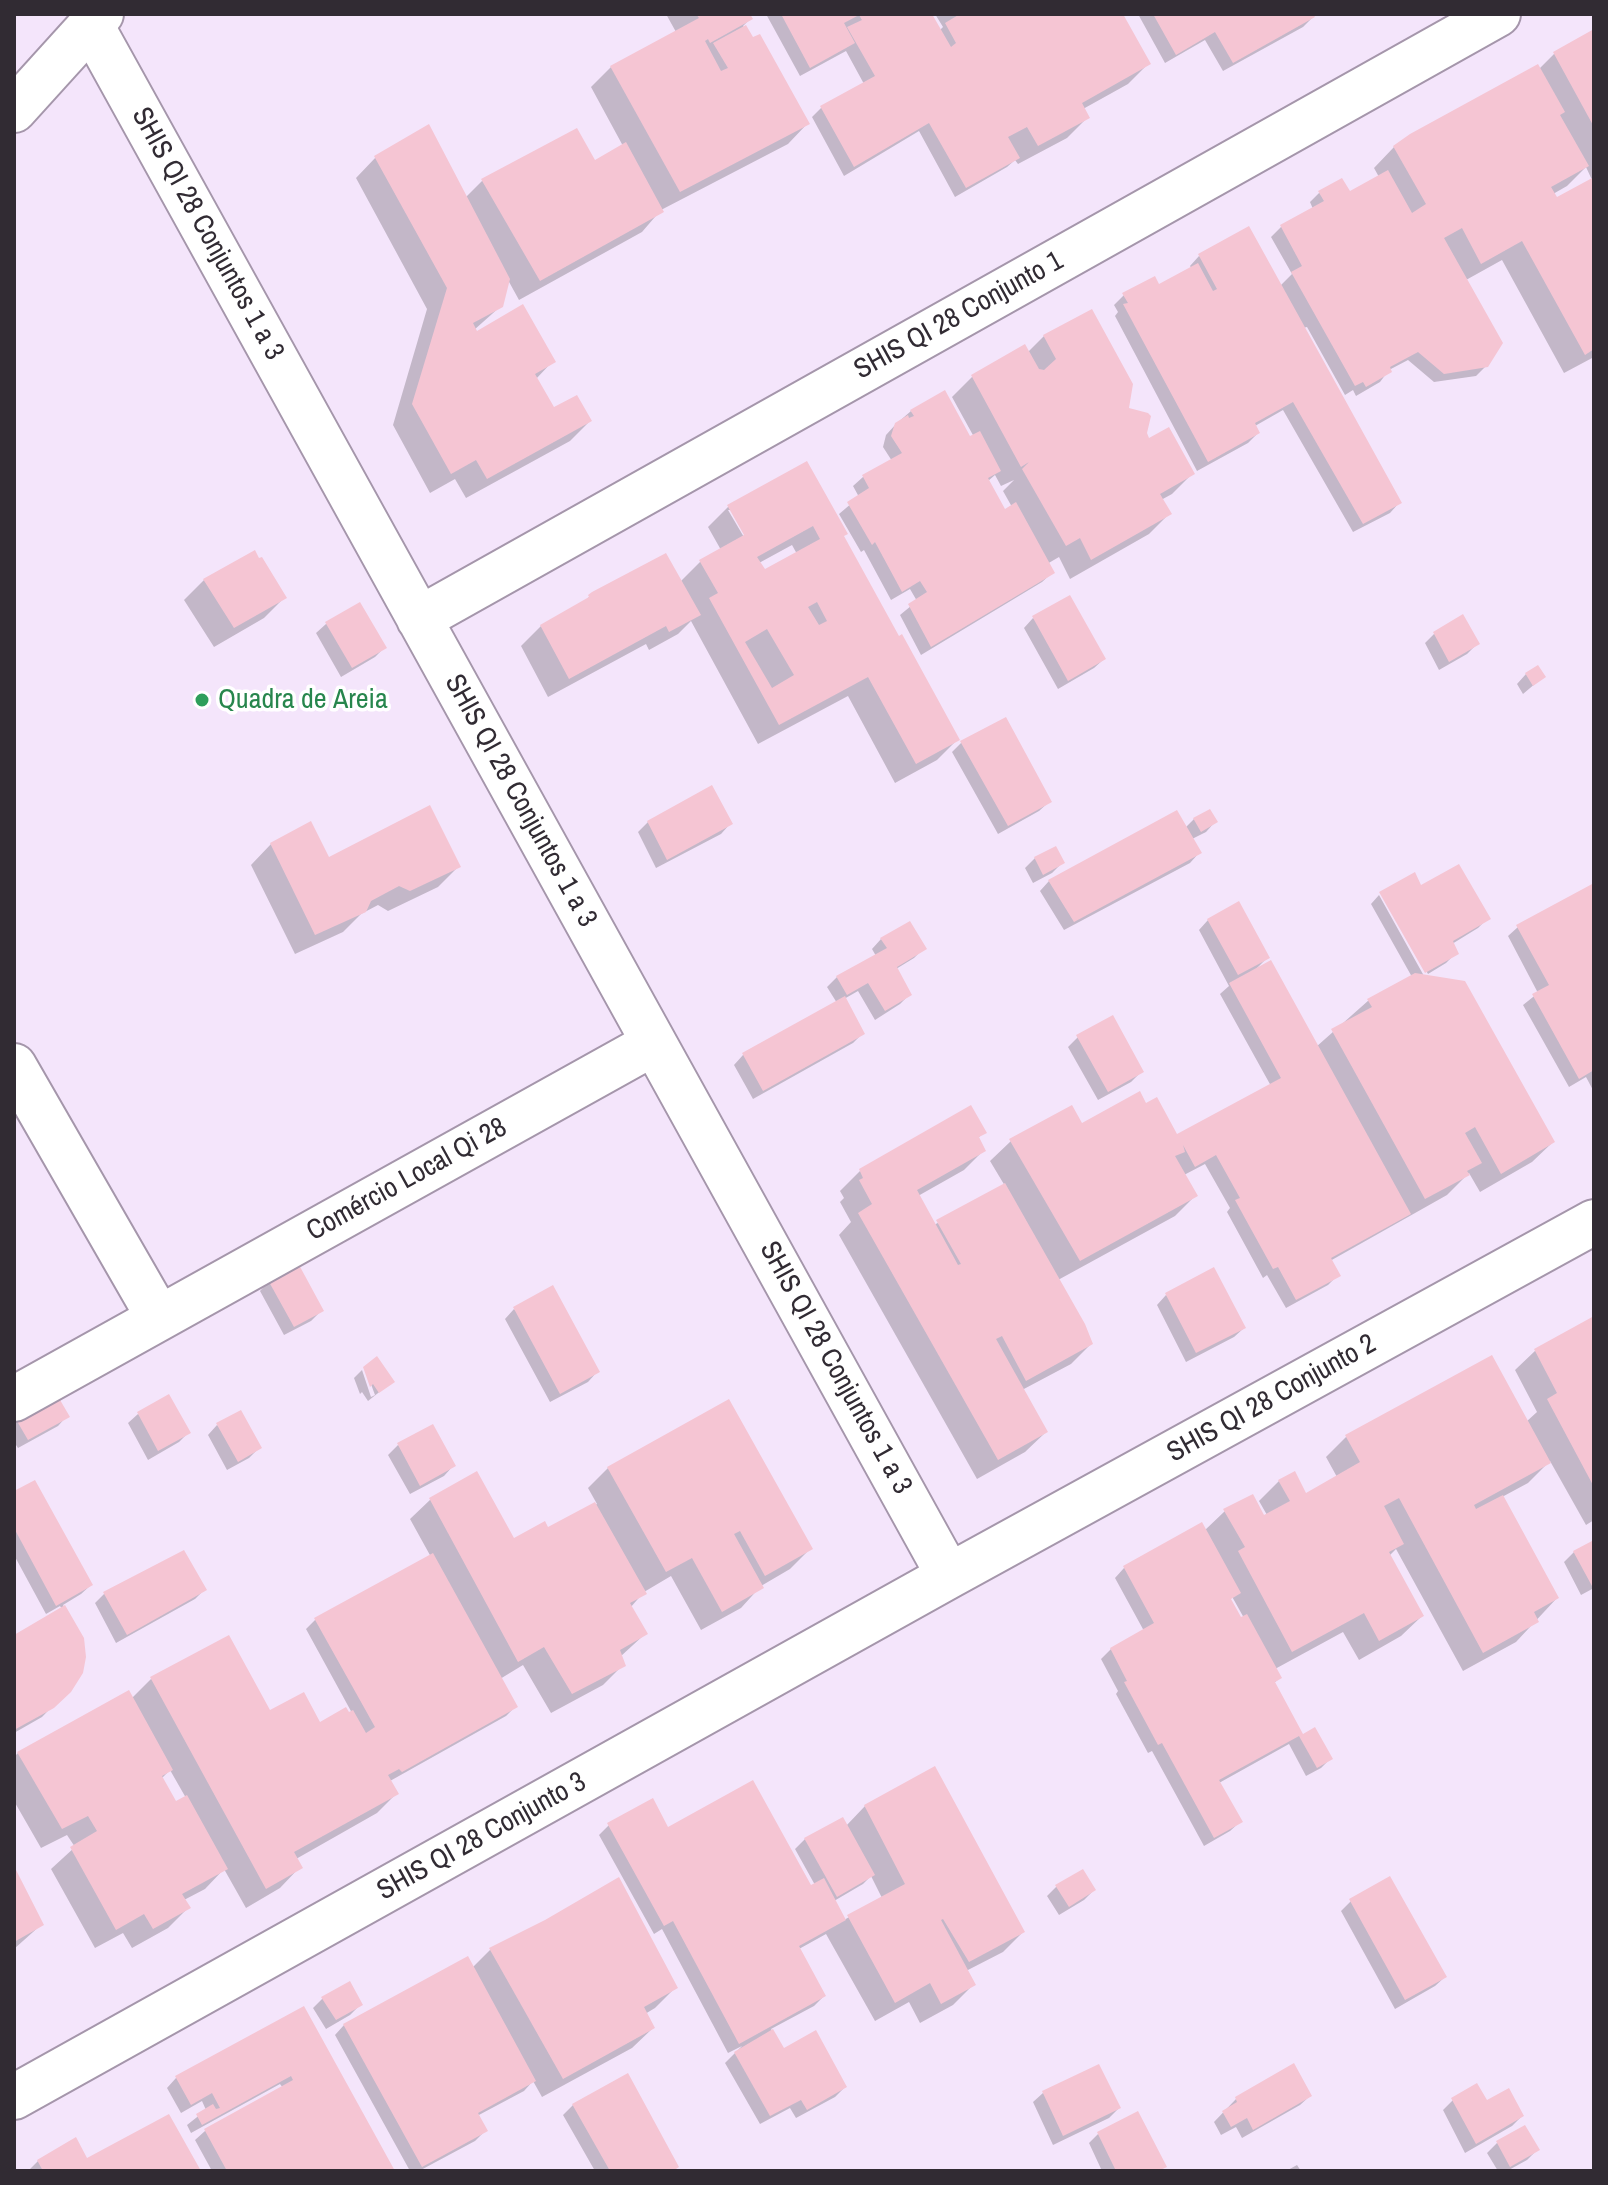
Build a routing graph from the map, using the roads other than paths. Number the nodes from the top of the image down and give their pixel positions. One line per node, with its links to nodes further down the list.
1 (1498, 14): 4 (street, SHIS QI 28 Conjunto 1)
2 (96, 20): 3 (street); 4 (street, SHIS QI 28 Conjuntos 1 a 3)
3 (14, 110)
4 (419, 619): 5 (street, SHIS QI 28 Conjuntos 1 a 3)
5 (654, 1043): 8 (street, Comércio Local Qi 28); 10 (street, SHIS QI 28 Conjuntos 1 a 3)
6 (14, 1066): 8 (street)
7 (1594, 1222): 10 (street, SHIS QI 28 Conjunto 2)
8 (159, 1318): 9 (street, Comércio Local Qi 28)
9 (18, 1389)
10 (949, 1576): 11 (street, SHIS QI 28 Conjunto 3)
11 (14, 2097)

